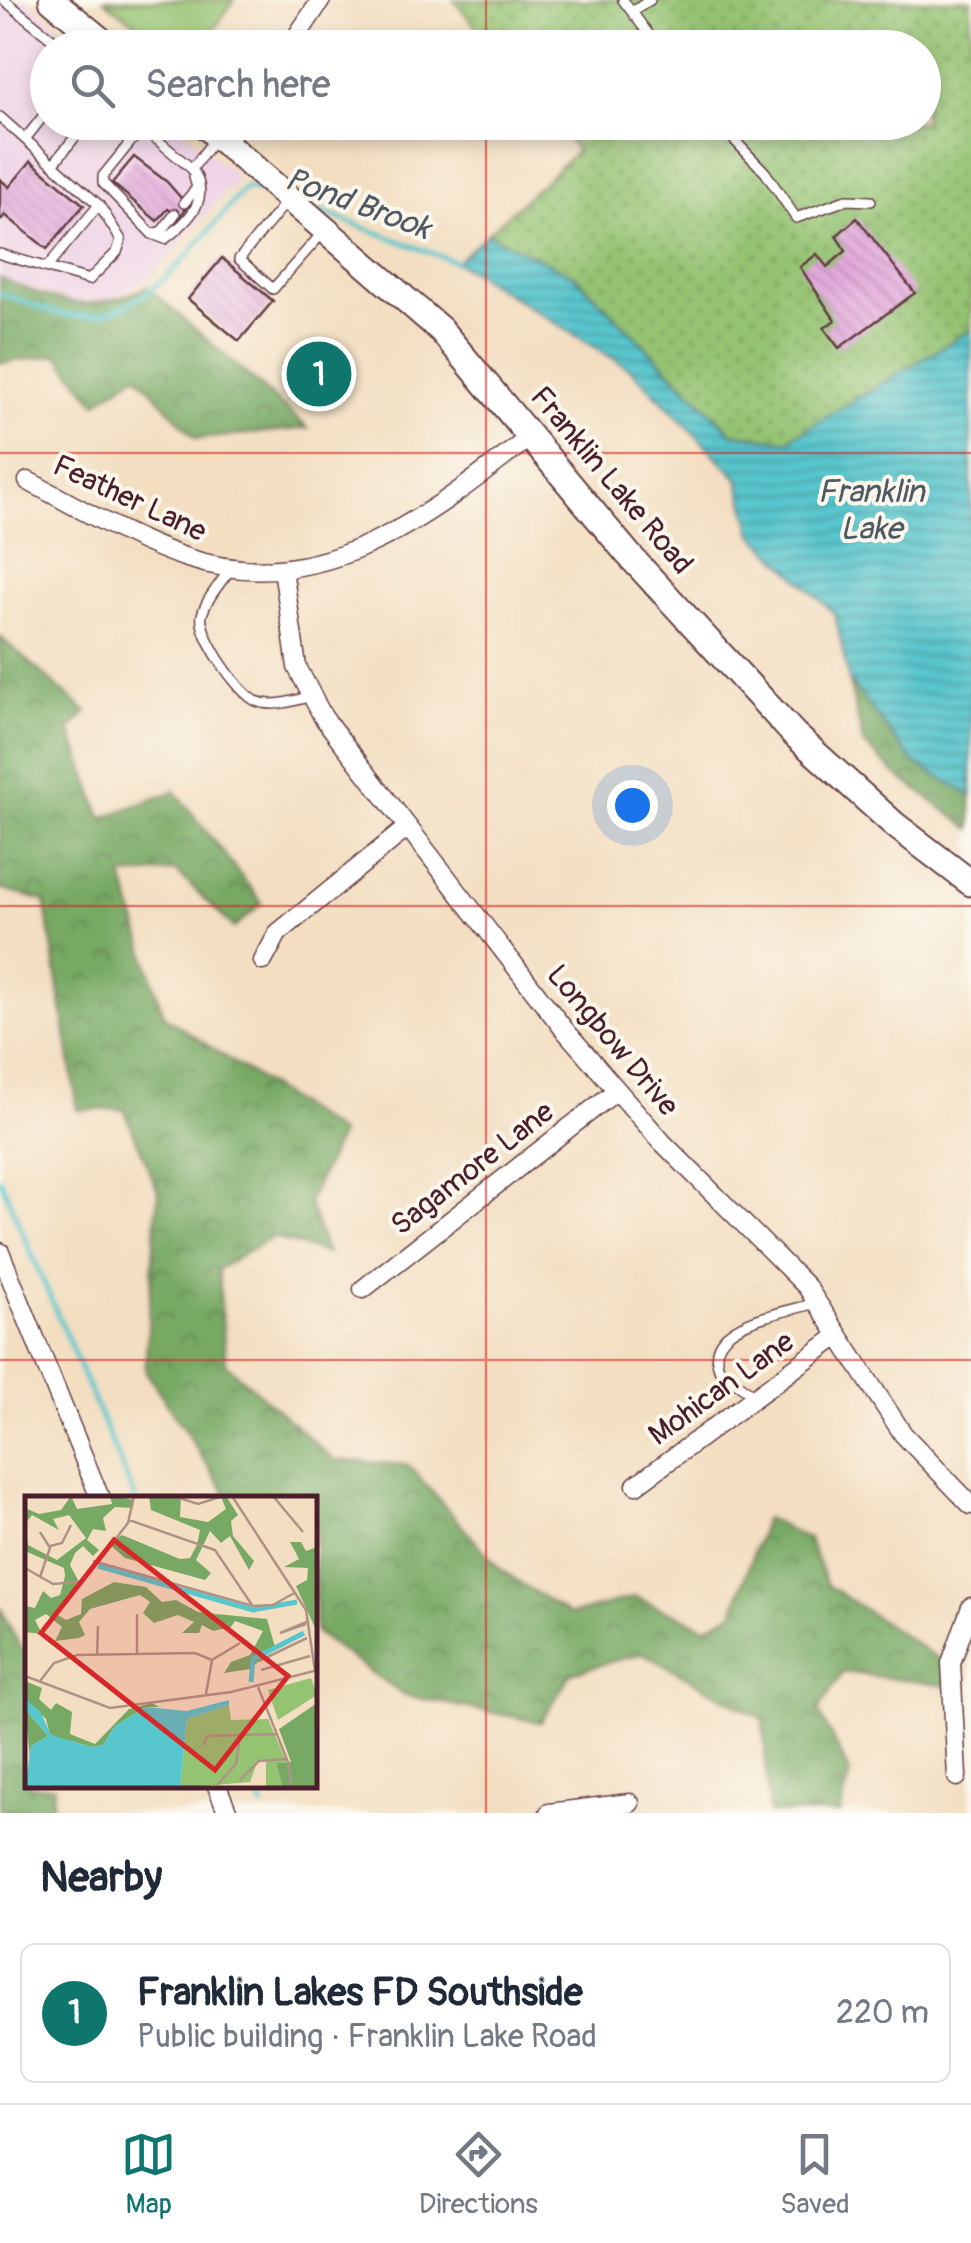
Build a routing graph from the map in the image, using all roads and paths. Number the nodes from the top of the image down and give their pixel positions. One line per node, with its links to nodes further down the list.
1 (4, 0): 7 (lane)
2 (52, 0): 8 (main road)
3 (321, 0): 9 (street)
4 (623, 0): 6 (lane)
5 (650, 0): 6 (lane)
6 (632, 12): 10 (lane)
7 (41, 30)
8 (86, 30)
9 (301, 30)
10 (645, 30)
11 (0, 117): 13 (lane)
12 (30, 133): 13 (lane)
13 (26, 138): 20 (lane)
14 (73, 140): 20 (lane)
15 (128, 140): 27 (lane)
16 (157, 140): 21 (lane)
17 (213, 140): 21 (lane)
18 (228, 140): 22 (main road, Franklin Lake Road)
19 (734, 140): 23 (lane)
20 (55, 162): 25 (lane)
21 (192, 169): 24 (lane); 27 (lane)
22 (281, 197): 28 (main road, Franklin Lake Road); 28 (lane)
23 (871, 201)
24 (184, 203)
25 (98, 205): 30 (lane); 30 (lane)
26 (175, 214): 27 (lane)
27 (152, 234)
28 (333, 234): 31 (main road, Franklin Lake Road)
29 (0, 254): 30 (lane)
30 (48, 266)
31 (531, 436): 34 (street, Feather Lane); 37 (main road, Franklin Lake Road)
32 (28, 481): 33 (street, Feather Lane)
33 (232, 568): 34 (street, Feather Lane); 35 (lane)
34 (283, 569): 35 (street, Longbow Drive)
35 (310, 696): 36 (street, Longbow Drive)
36 (408, 827): 38 (street); 39 (street, Longbow Drive)
37 (971, 882)
38 (263, 961)
39 (616, 1091): 41 (street, Sagamore Lane); 42 (street, Longbow Drive)
40 (0, 1252): 46 (street)
41 (363, 1289)
42 (818, 1302): 43 (street, Longbow Drive); 44 (lane)
43 (838, 1336): 44 (street, Mohican Lane); 47 (street, Longbow Drive)
44 (756, 1397): 45 (street, Mohican Lane)
45 (636, 1485)
46 (99, 1496)
47 (971, 1505)
48 (971, 1608): 49 (street)
49 (957, 1776)
50 (218, 1788): 52 (street)
51 (630, 1802): 53 (street)
52 (228, 1813)
53 (549, 1813)

